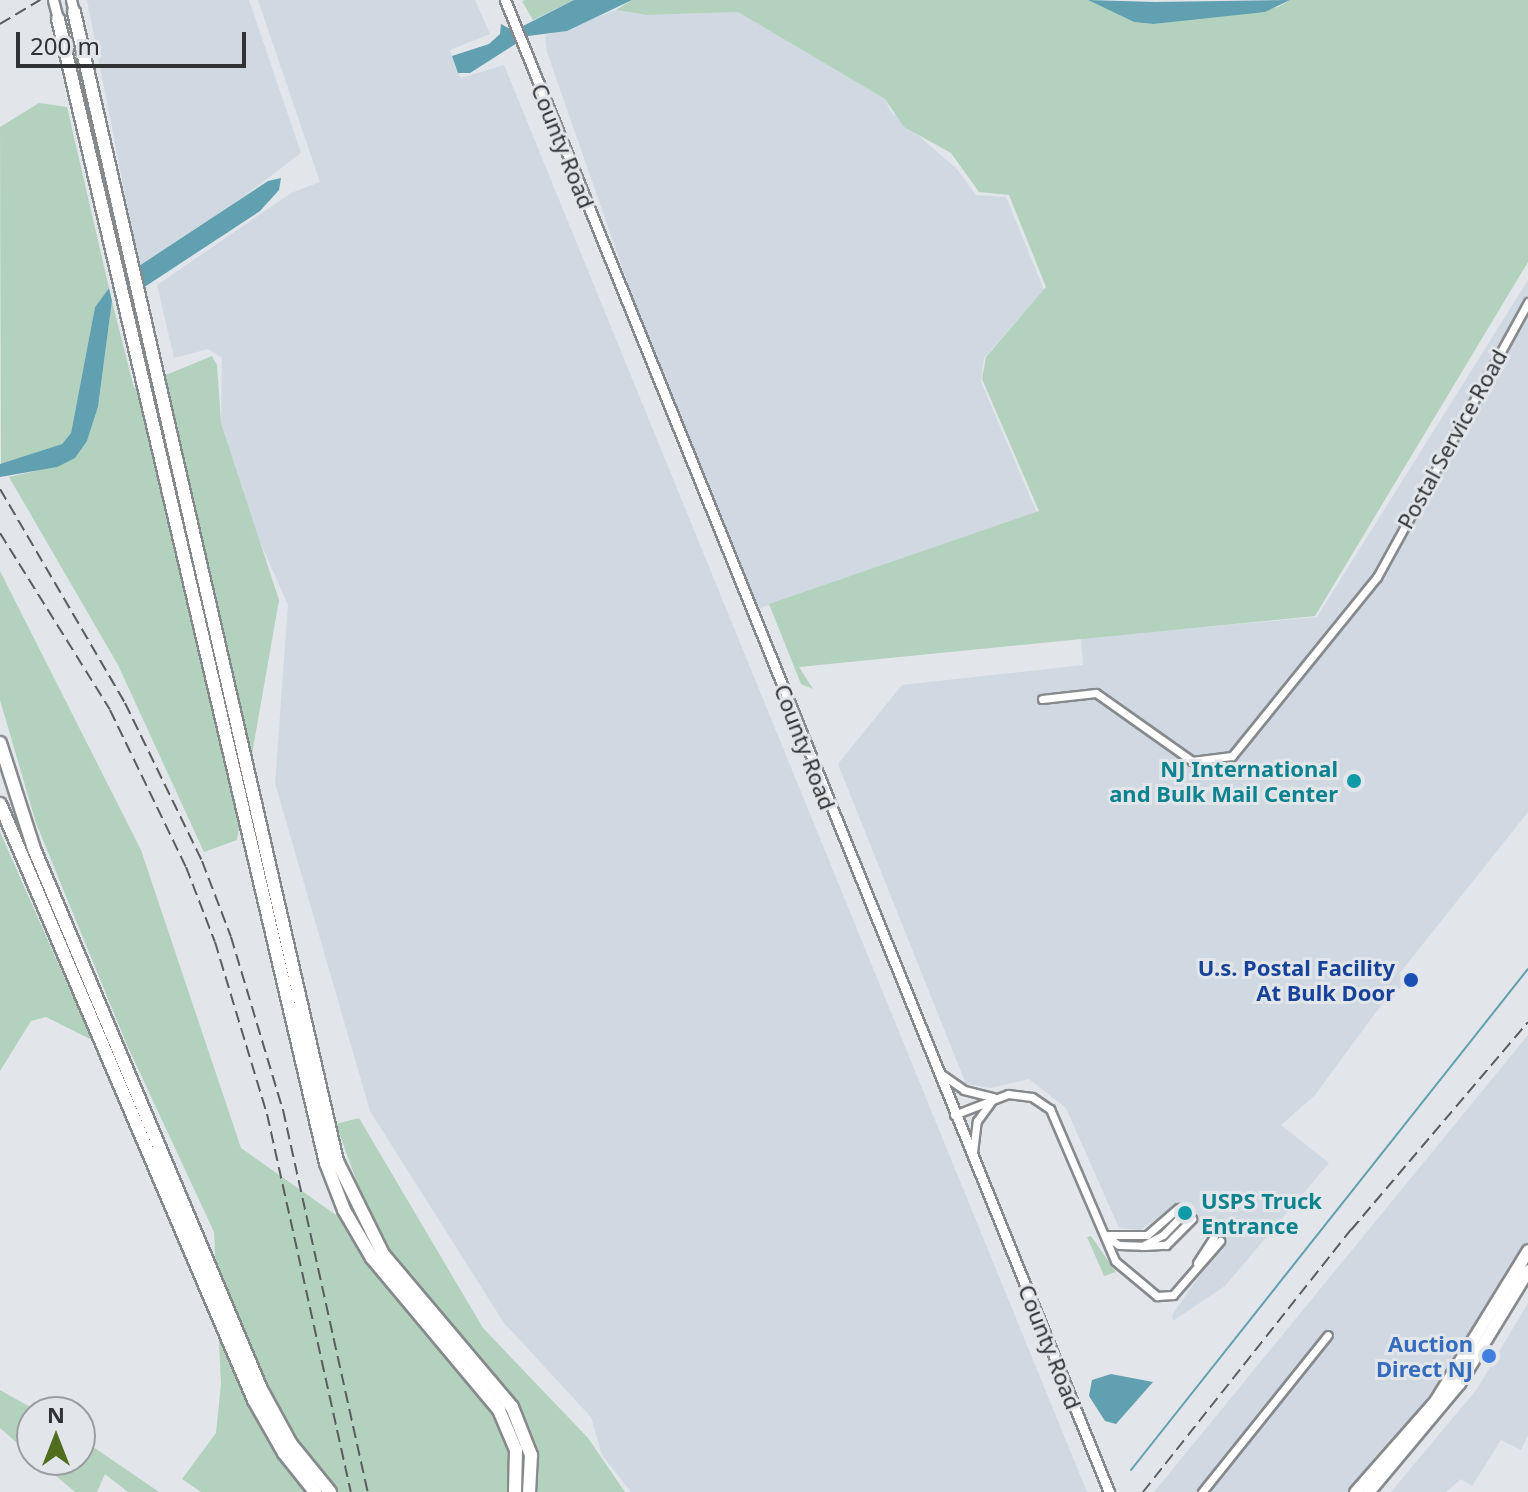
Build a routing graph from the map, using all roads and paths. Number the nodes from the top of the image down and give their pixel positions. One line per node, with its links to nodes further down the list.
1 (53, 0): 4 (main road)
2 (505, 0): 10 (main road, County Road)
3 (72, 6): 14 (highway)
4 (58, 19): 14 (highway)
5 (1528, 302): 6 (street, Postal Service Road)
6 (1042, 699)
7 (0, 743): 9 (highway)
8 (0, 804): 9 (highway)
9 (108, 1038): 20 (highway); 21 (highway)
10 (934, 1067): 11 (street); 12 (main road, County Road)
11 (995, 1097): 12 (street); 13 (street); 15 (street)
12 (954, 1115): 13 (main road, County Road)
13 (973, 1162): 24 (main road, County Road)
14 (345, 1198): 22 (highway); 23 (highway)
15 (1106, 1235): 15 (street); 16 (street)
16 (1217, 1239)
17 (1528, 1250): 26 (highway)
18 (1528, 1270): 27 (highway)
19 (1328, 1335): 25 (street)
20 (315, 1492)
21 (330, 1492)
22 (515, 1492)
23 (529, 1492)
24 (1109, 1492)
25 (1202, 1492)
26 (1355, 1492)
27 (1368, 1492)

